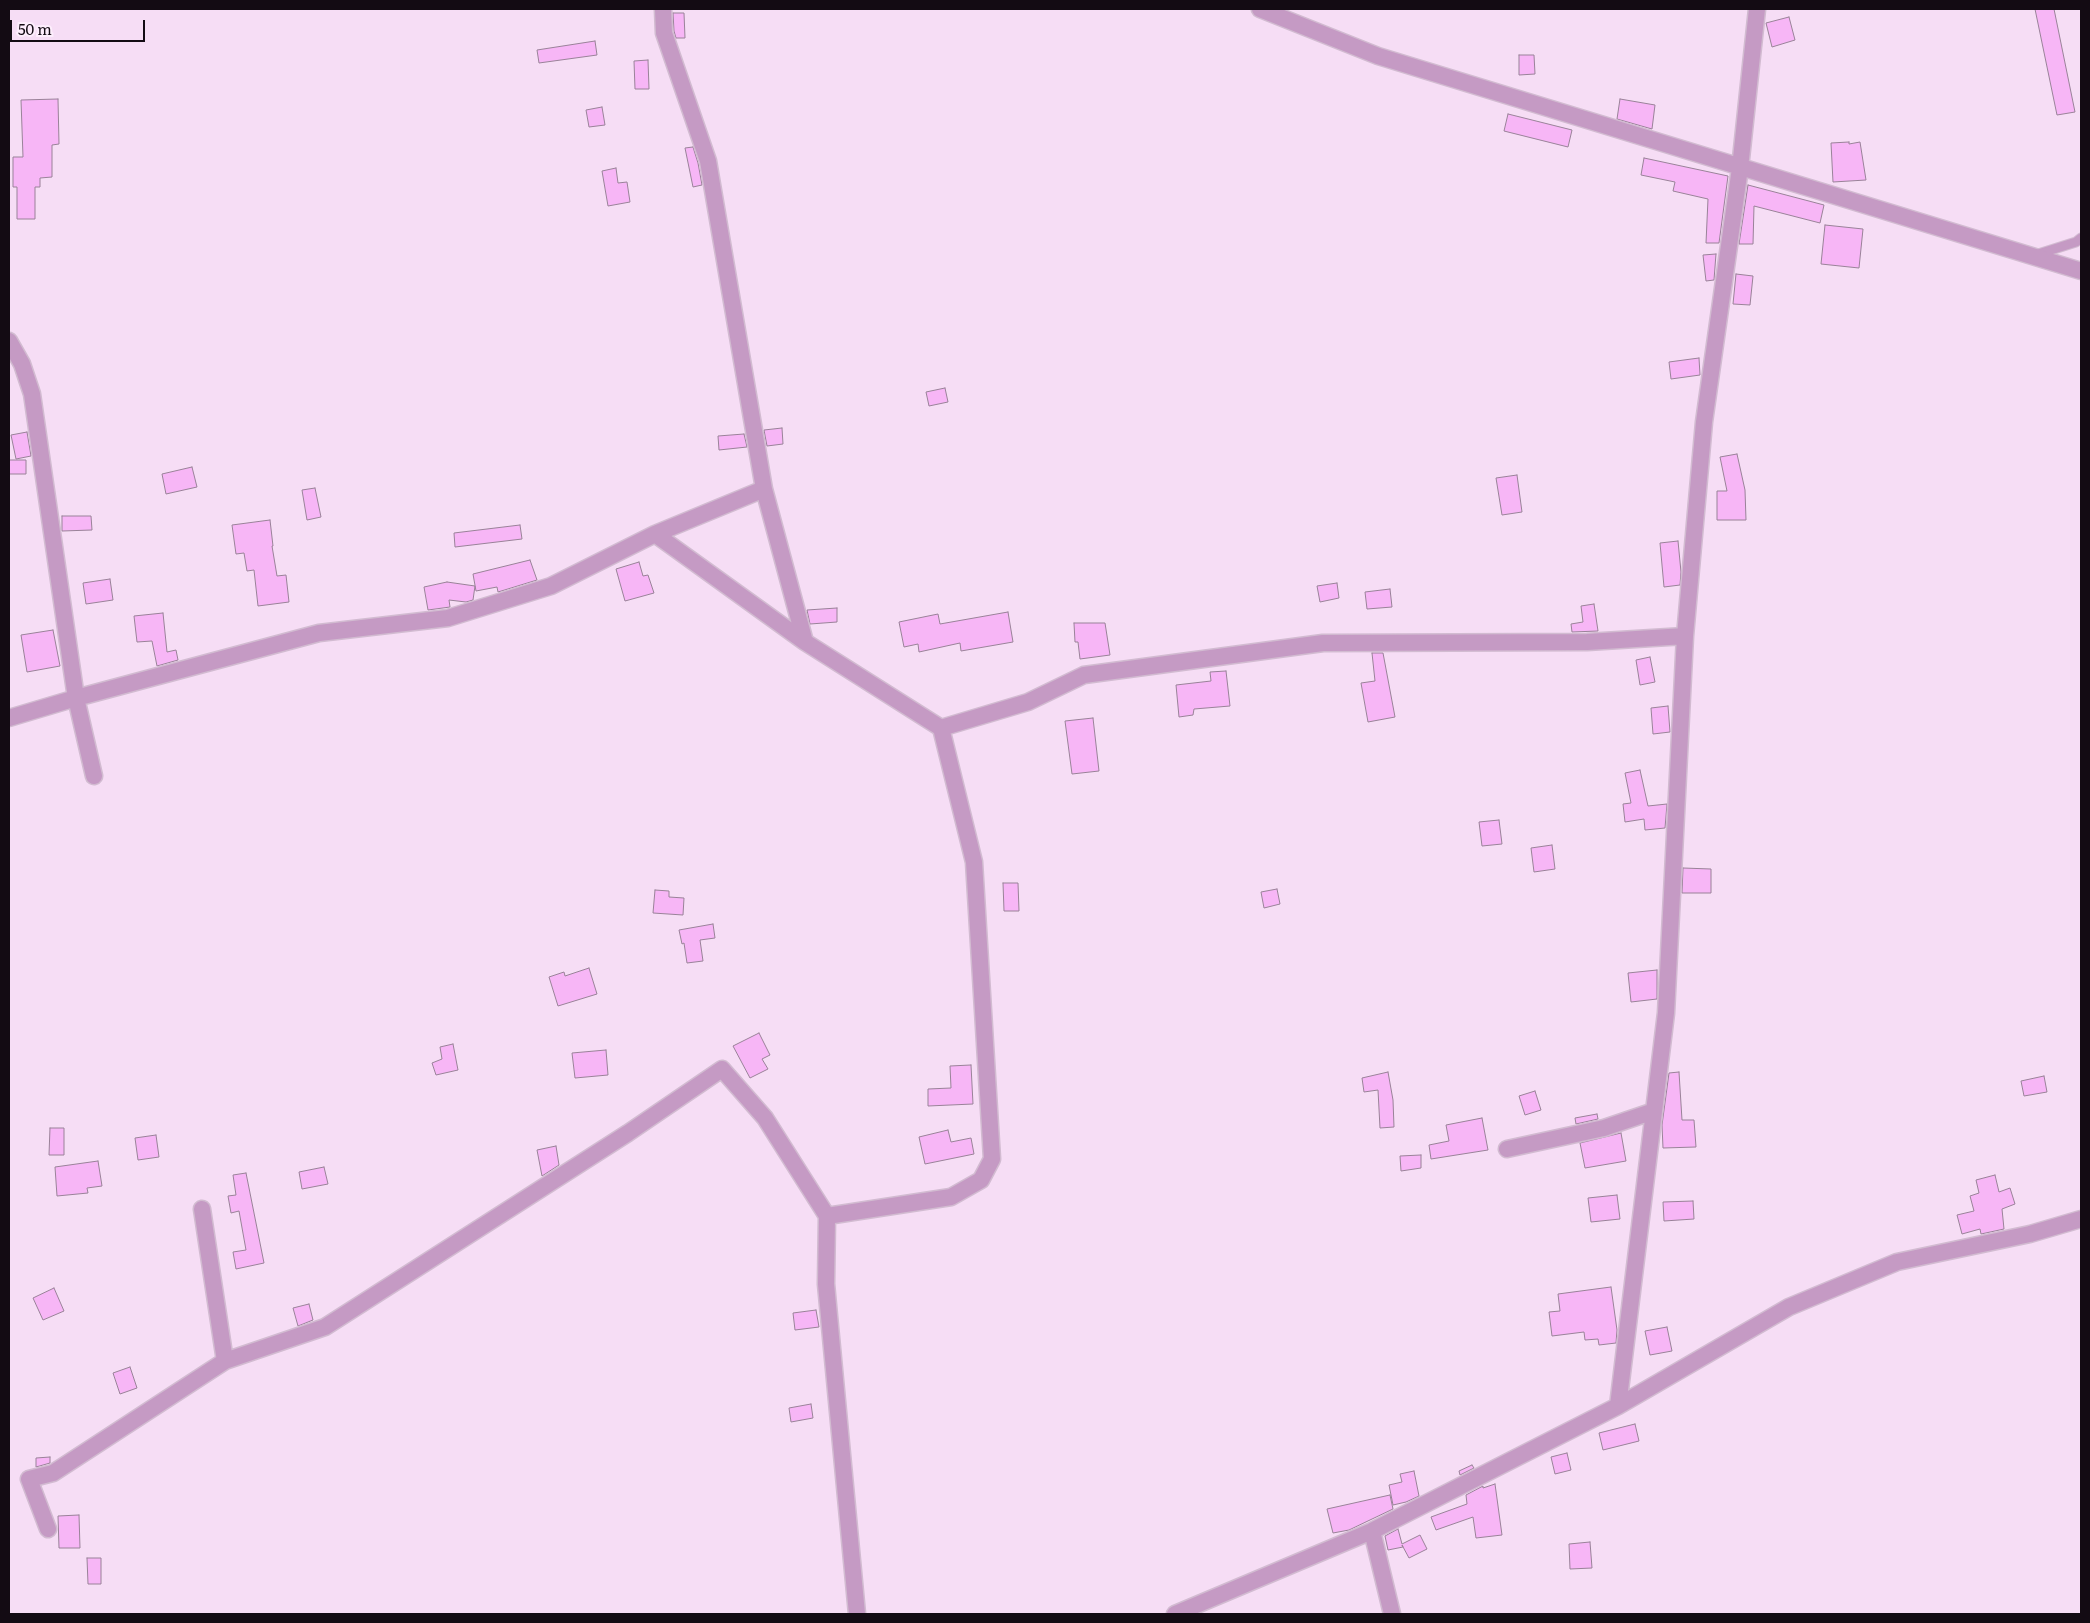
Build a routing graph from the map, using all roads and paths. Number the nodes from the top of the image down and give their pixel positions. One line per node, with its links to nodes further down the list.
1 (664, 9): 9 (street)
2 (1260, 9): 4 (street)
3 (1756, 9): 4 (street)
4 (1740, 168): 6 (street); 11 (street)
5 (2081, 238): 6 (lane)
6 (2031, 256): 7 (street)
7 (2081, 271)
8 (9, 341): 13 (street)
9 (764, 489): 10 (street); 12 (street)
10 (654, 534): 12 (street); 13 (street)
11 (1685, 636): 15 (street); 17 (street)
12 (805, 642): 15 (street)
13 (76, 698): 14 (street); 16 (street)
14 (9, 718)
15 (941, 728): 20 (street)
16 (94, 776)
17 (1654, 1111): 18 (street); 23 (street)
18 (1507, 1149)
19 (202, 1209): 22 (street)
20 (827, 1216): 22 (street); 26 (street)
21 (2081, 1219): 23 (street)
22 (225, 1361): 24 (street)
23 (1618, 1406): 25 (street)
24 (48, 1529)
25 (1372, 1531): 27 (street); 28 (street)
26 (857, 1614)
27 (1175, 1614)
28 (1392, 1614)

